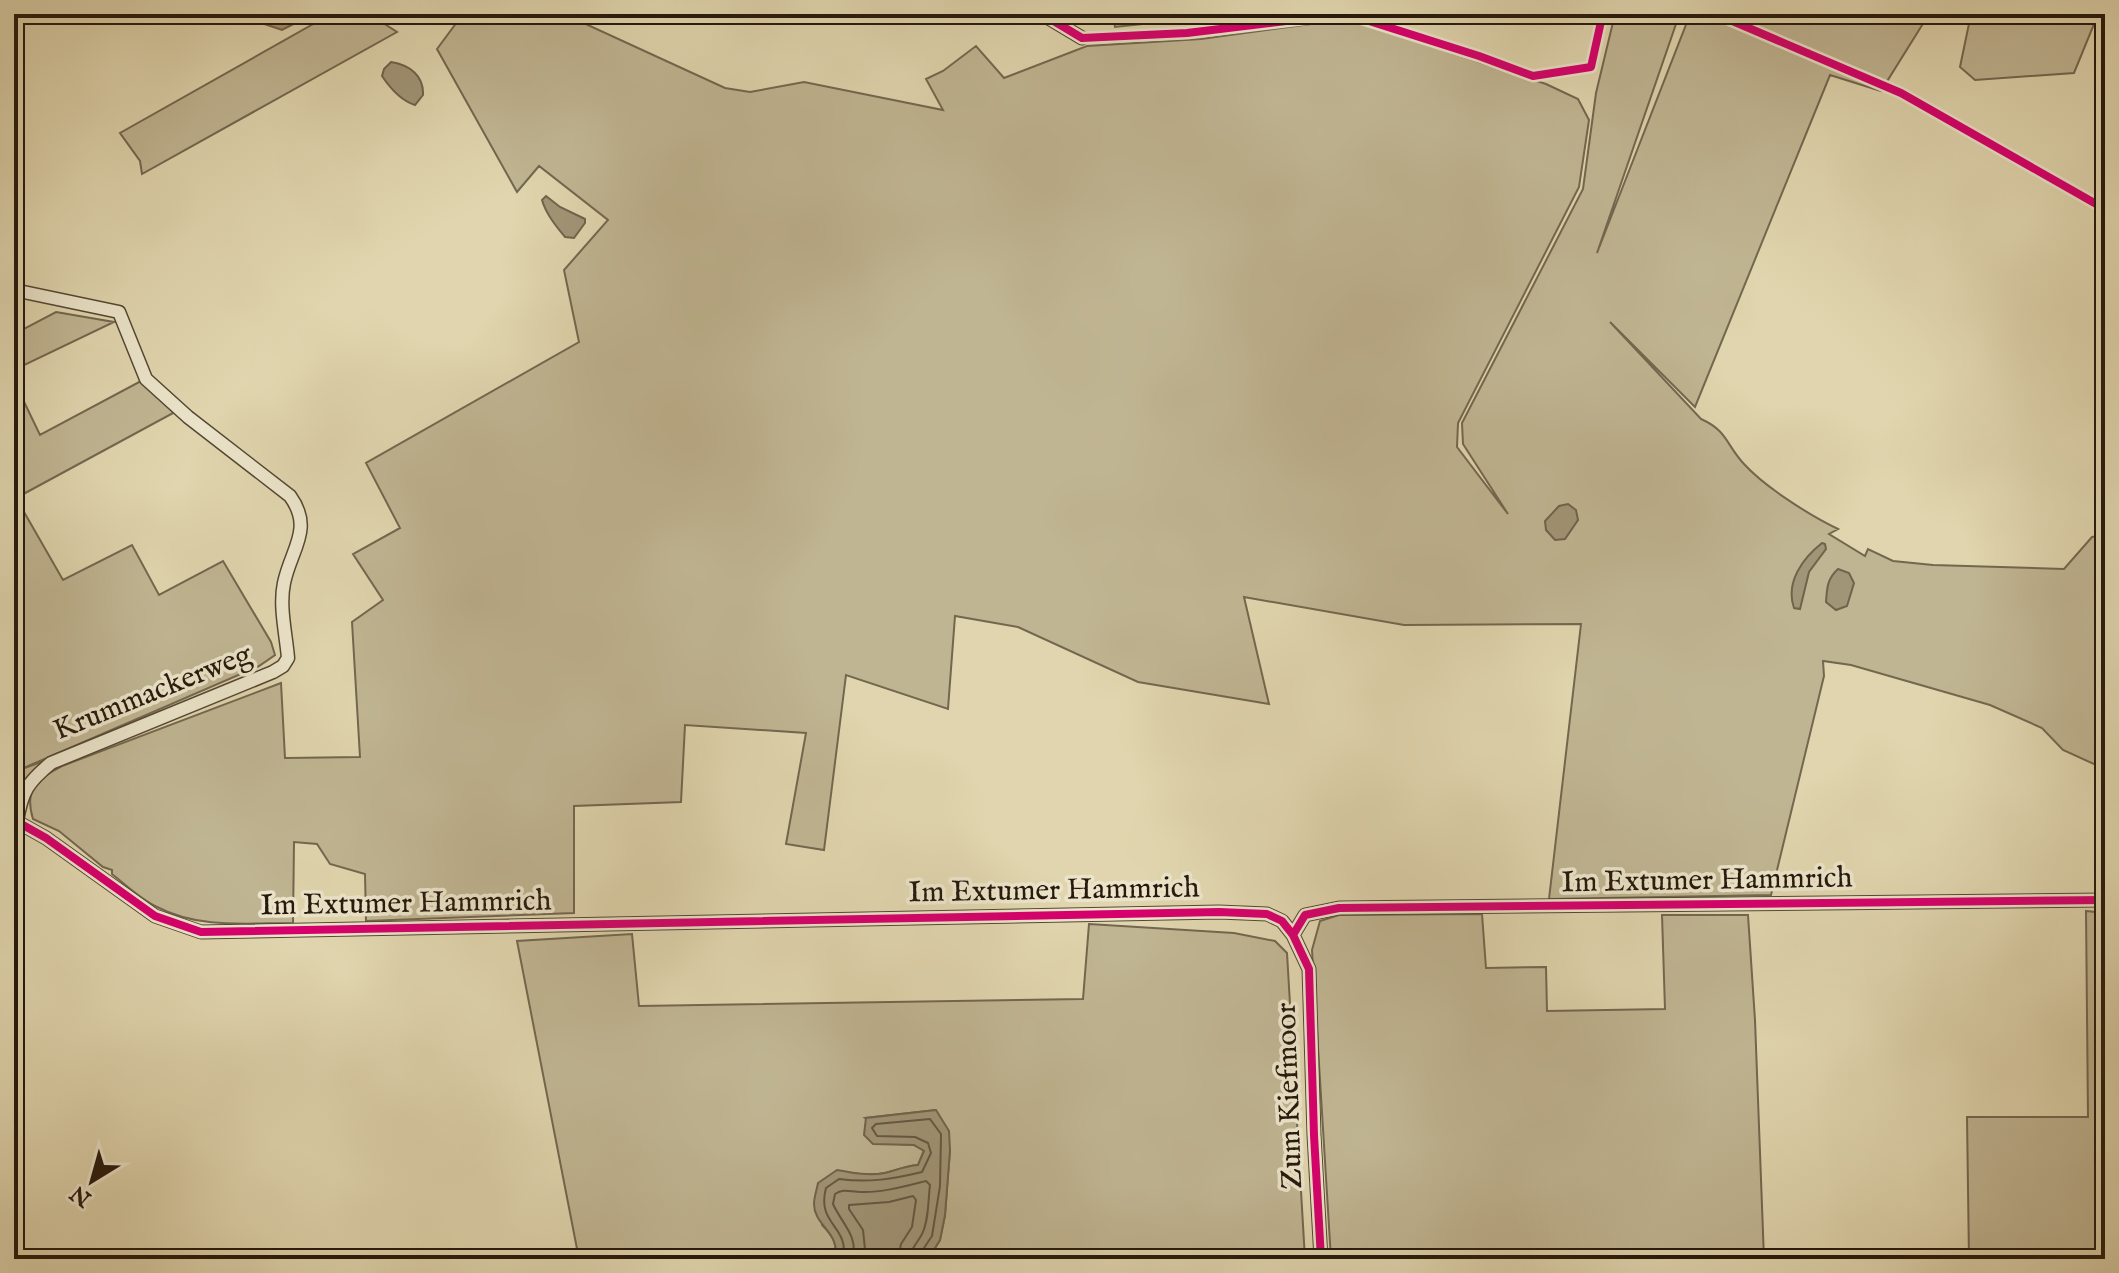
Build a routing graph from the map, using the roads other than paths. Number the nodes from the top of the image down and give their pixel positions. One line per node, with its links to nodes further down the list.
1 (1042, 14): 2 (street)
2 (1082, 38)
3 (14, 290): 4 (street, Krummackerweg)
4 (15, 820): 6 (street, Im Extumer Hammrich)
5 (2105, 900): 6 (street, Im Extumer Hammrich)
6 (1293, 935): 7 (street, Zum Kiefmoor)
7 (1321, 1259)

